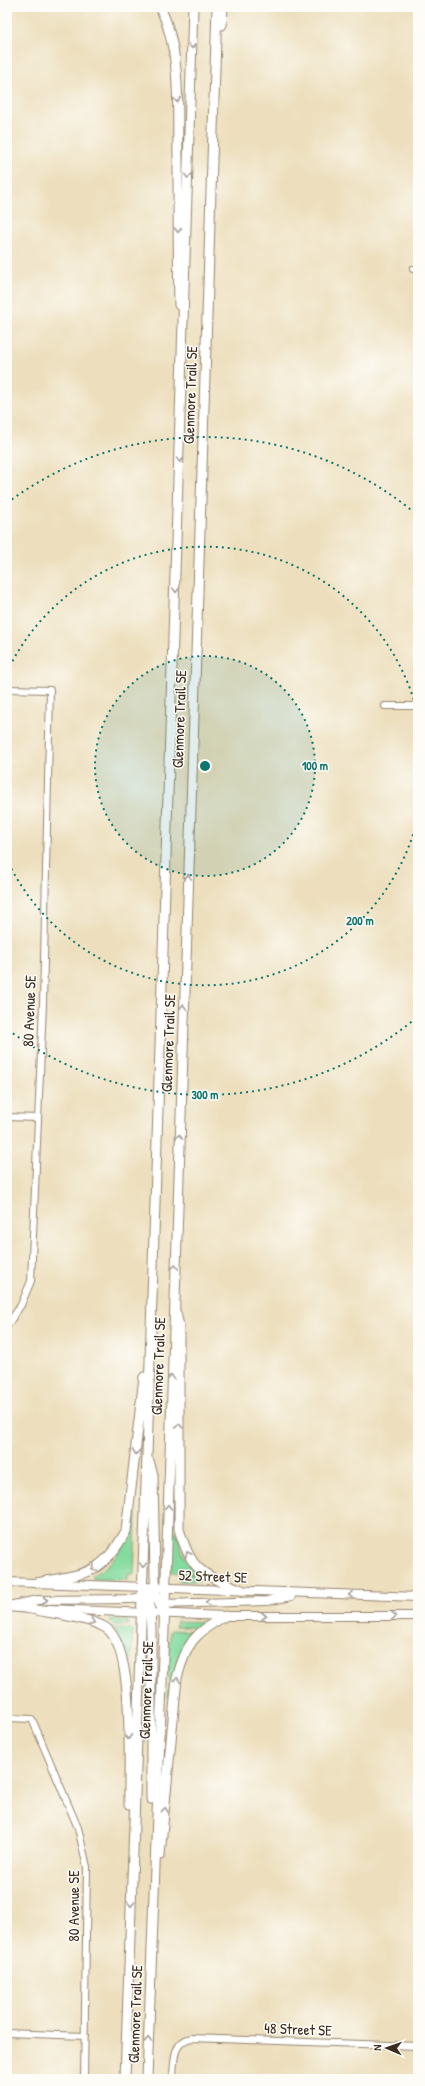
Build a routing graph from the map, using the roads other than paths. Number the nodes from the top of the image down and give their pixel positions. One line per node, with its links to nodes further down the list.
1 (160, 7): 8 (main road, one-way to 8)
2 (193, 7): 8 (main road, Glenmore Trail SE, one-way to 8)
3 (213, 7): 6 (main road)
4 (217, 7): 6 (main road, Glenmore Trail SE)
5 (223, 7): 7 (main road)
6 (216, 35): 7 (main road, Glenmore Trail SE)
7 (214, 96): 14 (main road, Glenmore Trail SE, one-way to 7)
8 (184, 349): 16 (main road, Glenmore Trail SE, one-way to 16)
9 (7, 689): 13 (street, 80 Avenue SE)
10 (385, 706): 11 (street)
11 (418, 706)
12 (7, 1117): 13 (street)
13 (38, 1118): 15 (street, 80 Avenue SE)
14 (173, 1306): 21 (main road, one-way to 14); 24 (main road, Glenmore Trail SE, one-way to 14)
15 (7, 1326)
16 (150, 1358): 17 (main road, Glenmore Trail SE); 19 (main road, one-way to 19)
17 (147, 1454): 20 (main road, Glenmore Trail SE, one-way to 20); 24 (main road)
18 (7, 1582): 19 (main road, 52 Street SE)
19 (36, 1583): 20 (main road, 52 Street SE)
20 (142, 1587): 24 (main road, Glenmore Trail SE); 24 (main road, 52 Street SE)
21 (242, 1590): 22 (main road, 52 Street SE); 24 (main road, 52 Street SE)
22 (302, 1594): 23 (main road, 52 Street SE, one-way to 22); 24 (main road, one-way to 24)
23 (418, 1597)
24 (153, 1600): 25 (main road, one-way to 24); 26 (main road, 52 Street SE); 27 (main road, Glenmore Trail SE); 27 (main road, 52 Street SE); 31 (main road); 32 (main road, Glenmore Trail SE)
25 (7, 1607): 26 (main road, 52 Street SE)
26 (26, 1608): 32 (main road, one-way to 32)
27 (163, 1614): 28 (main road, 52 Street SE); 31 (main road, Glenmore Trail SE)
28 (225, 1616): 29 (main road, 52 Street SE, one-way to 29); 33 (main road, one-way to 28)
29 (418, 1616)
30 (7, 1718): 35 (street, 80 Avenue SE)
31 (155, 1843): 33 (main road, Glenmore Trail SE)
32 (132, 1865): 38 (main road, Glenmore Trail SE, one-way to 38)
33 (153, 1904): 39 (main road, Glenmore Trail SE, one-way to 33)
34 (7, 2033): 35 (street)
35 (85, 2036): 37 (street, 80 Avenue SE)
36 (418, 2046): 40 (street, 48 Street SE)
37 (84, 2079)
38 (125, 2079)
39 (147, 2079)
40 (173, 2079)

